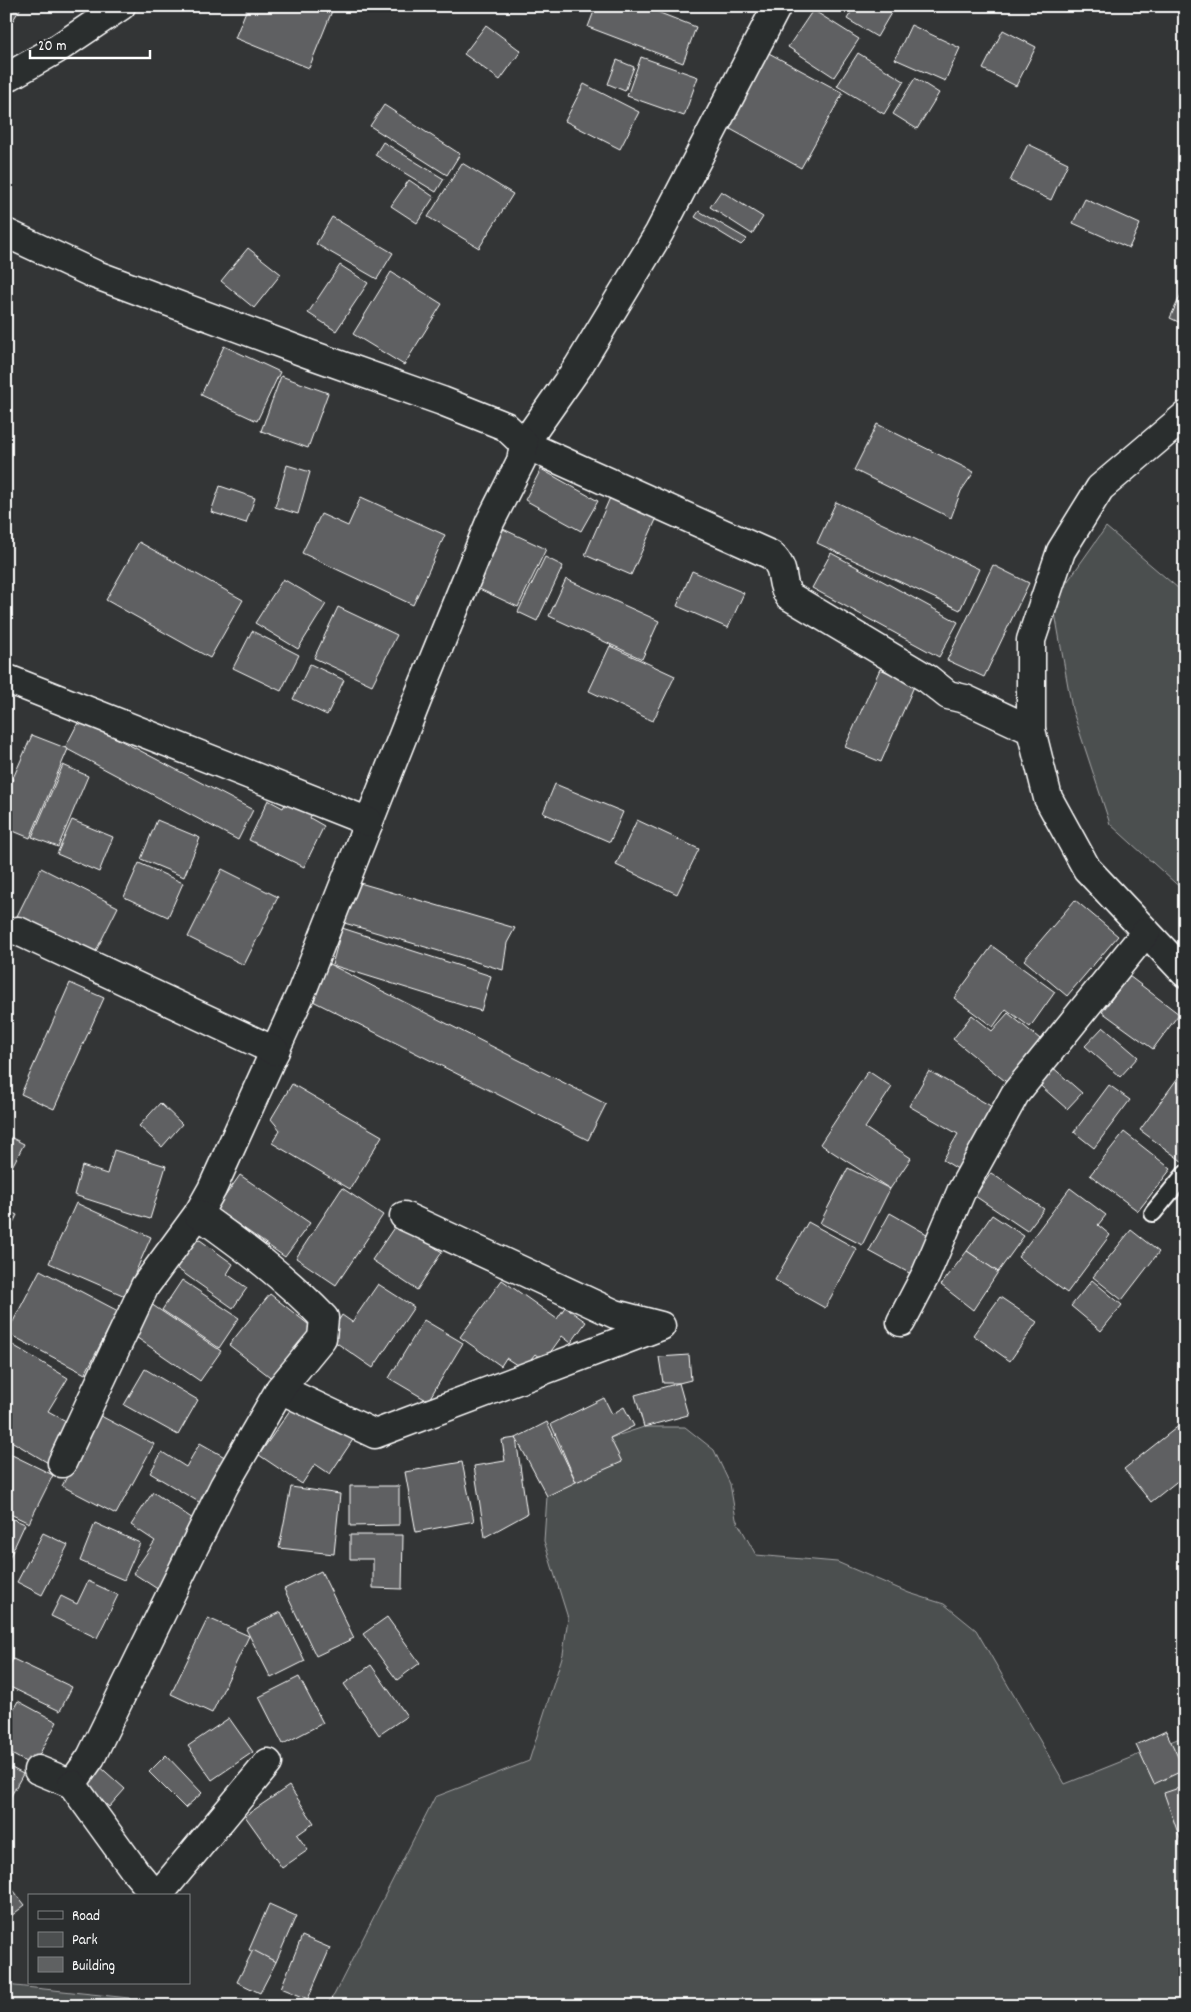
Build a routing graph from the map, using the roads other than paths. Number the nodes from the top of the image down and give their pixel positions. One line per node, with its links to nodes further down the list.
1 (121, 6): 3 (main road)
2 (777, 6): 6 (main road)
3 (6, 78)
4 (6, 233): 6 (main road)
5 (1185, 416): 8 (main road)
6 (524, 444): 8 (main road); 9 (main road)
7 (10, 680): 9 (main road)
8 (1031, 730): 11 (main road)
9 (369, 822): 13 (main road)
10 (18, 931): 13 (main road)
11 (1146, 932): 12 (main road); 18 (main road)
12 (1185, 973)
13 (275, 1051): 16 (main road)
14 (1185, 1174): 15 (lane)
15 (1153, 1213)
16 (198, 1214): 19 (main road); 20 (main road)
17 (404, 1216): 19 (main road)
18 (901, 1322)
19 (280, 1389): 23 (main road)
20 (62, 1463)
21 (268, 1763): 23 (main road)
22 (38, 1770): 23 (main road)
23 (72, 1784)

